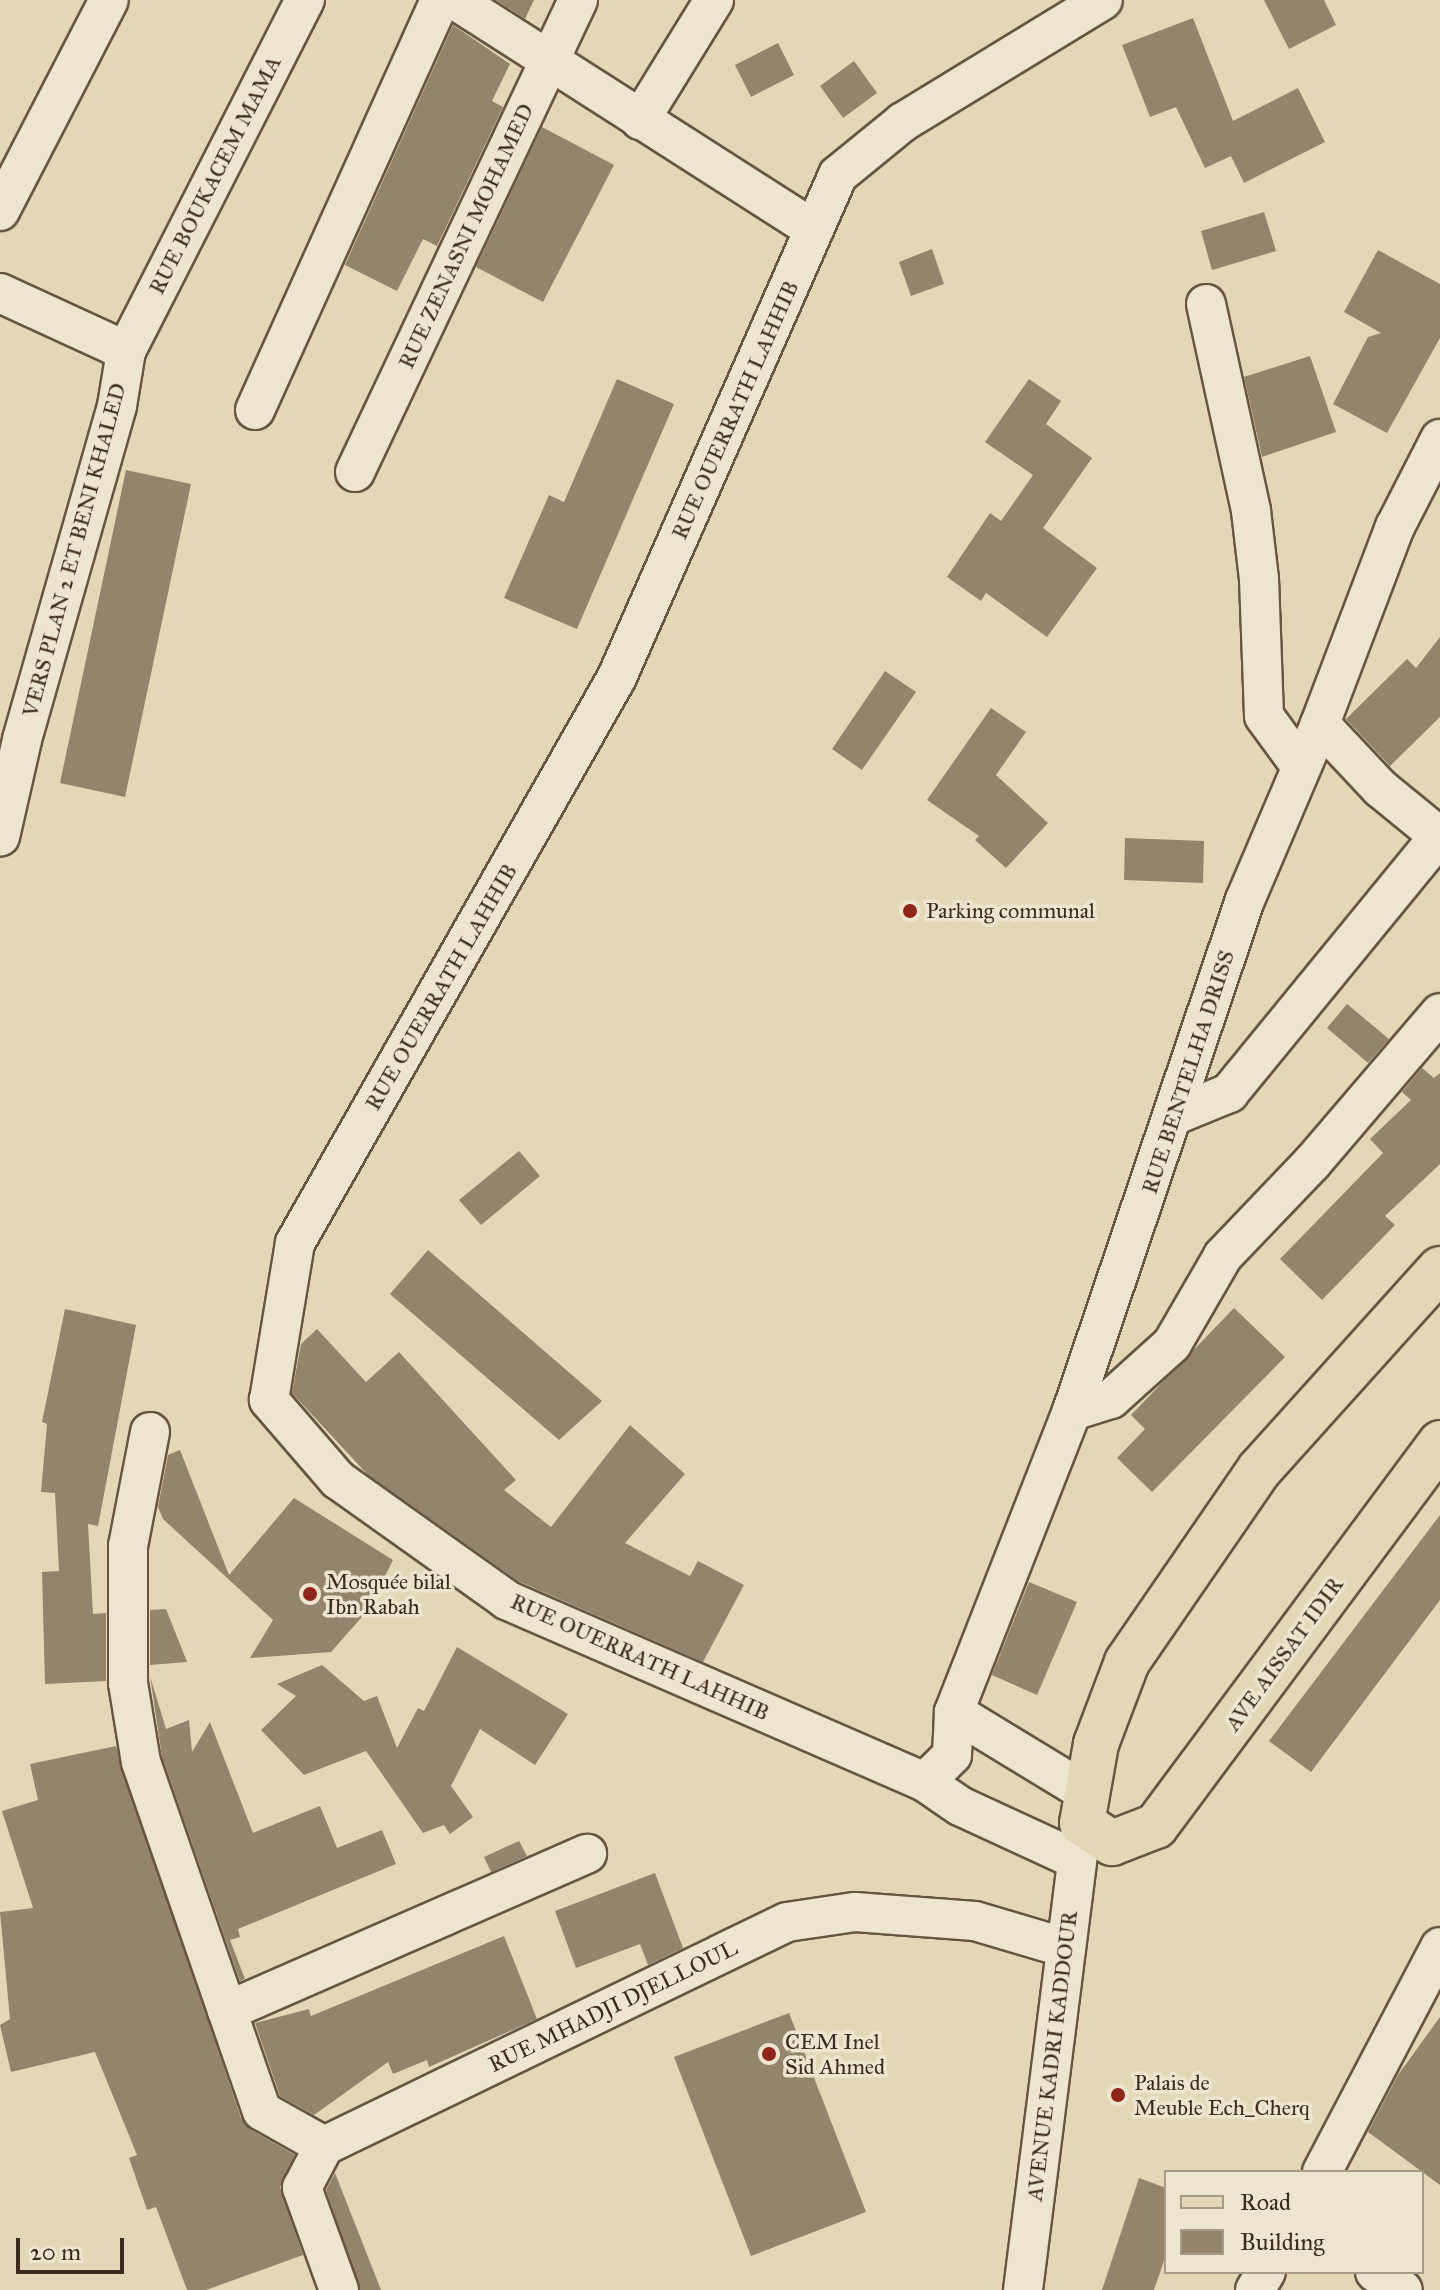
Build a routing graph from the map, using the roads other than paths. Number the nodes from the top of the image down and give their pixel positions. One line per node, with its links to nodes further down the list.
1 (109, 0): 10 (street)
2 (305, 0): 14 (street, RUE BOUKACEM MAMA)
3 (440, 0): 15 (street)
4 (455, 0): 8 (street)
5 (578, 0): 8 (street, RUE ZENASNI MOHAMED)
6 (714, 0): 9 (street)
7 (1103, 0): 11 (street, RUE OUERRATH LAHHIB)
8 (548, 62): 9 (street); 17 (street, RUE ZENASNI MOHAMED)
9 (640, 120): 11 (street)
10 (0, 211)
11 (814, 230): 29 (street, RUE OUERRATH LAHHIB)
12 (0, 293): 14 (street)
13 (1206, 304): 19 (street)
14 (126, 351): 21 (street, VERS PLAN 2 ET BENI KHALED)
15 (255, 410)
16 (1440, 439): 18 (street, RUE BENTELHA DRISS)
17 (355, 472)
18 (1320, 724): 19 (street, RUE BENTELHA DRISS); 20 (street)
19 (1299, 764): 23 (street, RUE BENTELHA DRISS)
20 (1440, 836): 23 (street)
21 (0, 837)
22 (1440, 1013): 25 (street)
23 (1173, 1116): 25 (street, RUE BENTELHA DRISS)
24 (1440, 1269): 30 (main road)
25 (1072, 1411): 28 (street, RUE BENTELHA DRISS)
26 (150, 1432): 34 (street)
27 (1440, 1443): 30 (main road, AVE AISSAT IDIR)
28 (954, 1712): 29 (street, RUE BENTELHA DRISS); 30 (street)
29 (925, 1782): 30 (street)
30 (1089, 1829): 33 (street, AVENUE KADRI KADDOUR)
31 (587, 1854): 34 (street)
32 (1440, 1947): 36 (street)
33 (1066, 1948): 35 (street, RUE MHADJI DJELLOUL); 39 (street, AVENUE KADRI KADDOUR)
34 (227, 2011): 35 (street)
35 (324, 2146): 38 (street)
36 (1323, 2170)
37 (1378, 2274): 40 (street)
38 (339, 2290)
39 (1023, 2290)
40 (1403, 2290)

